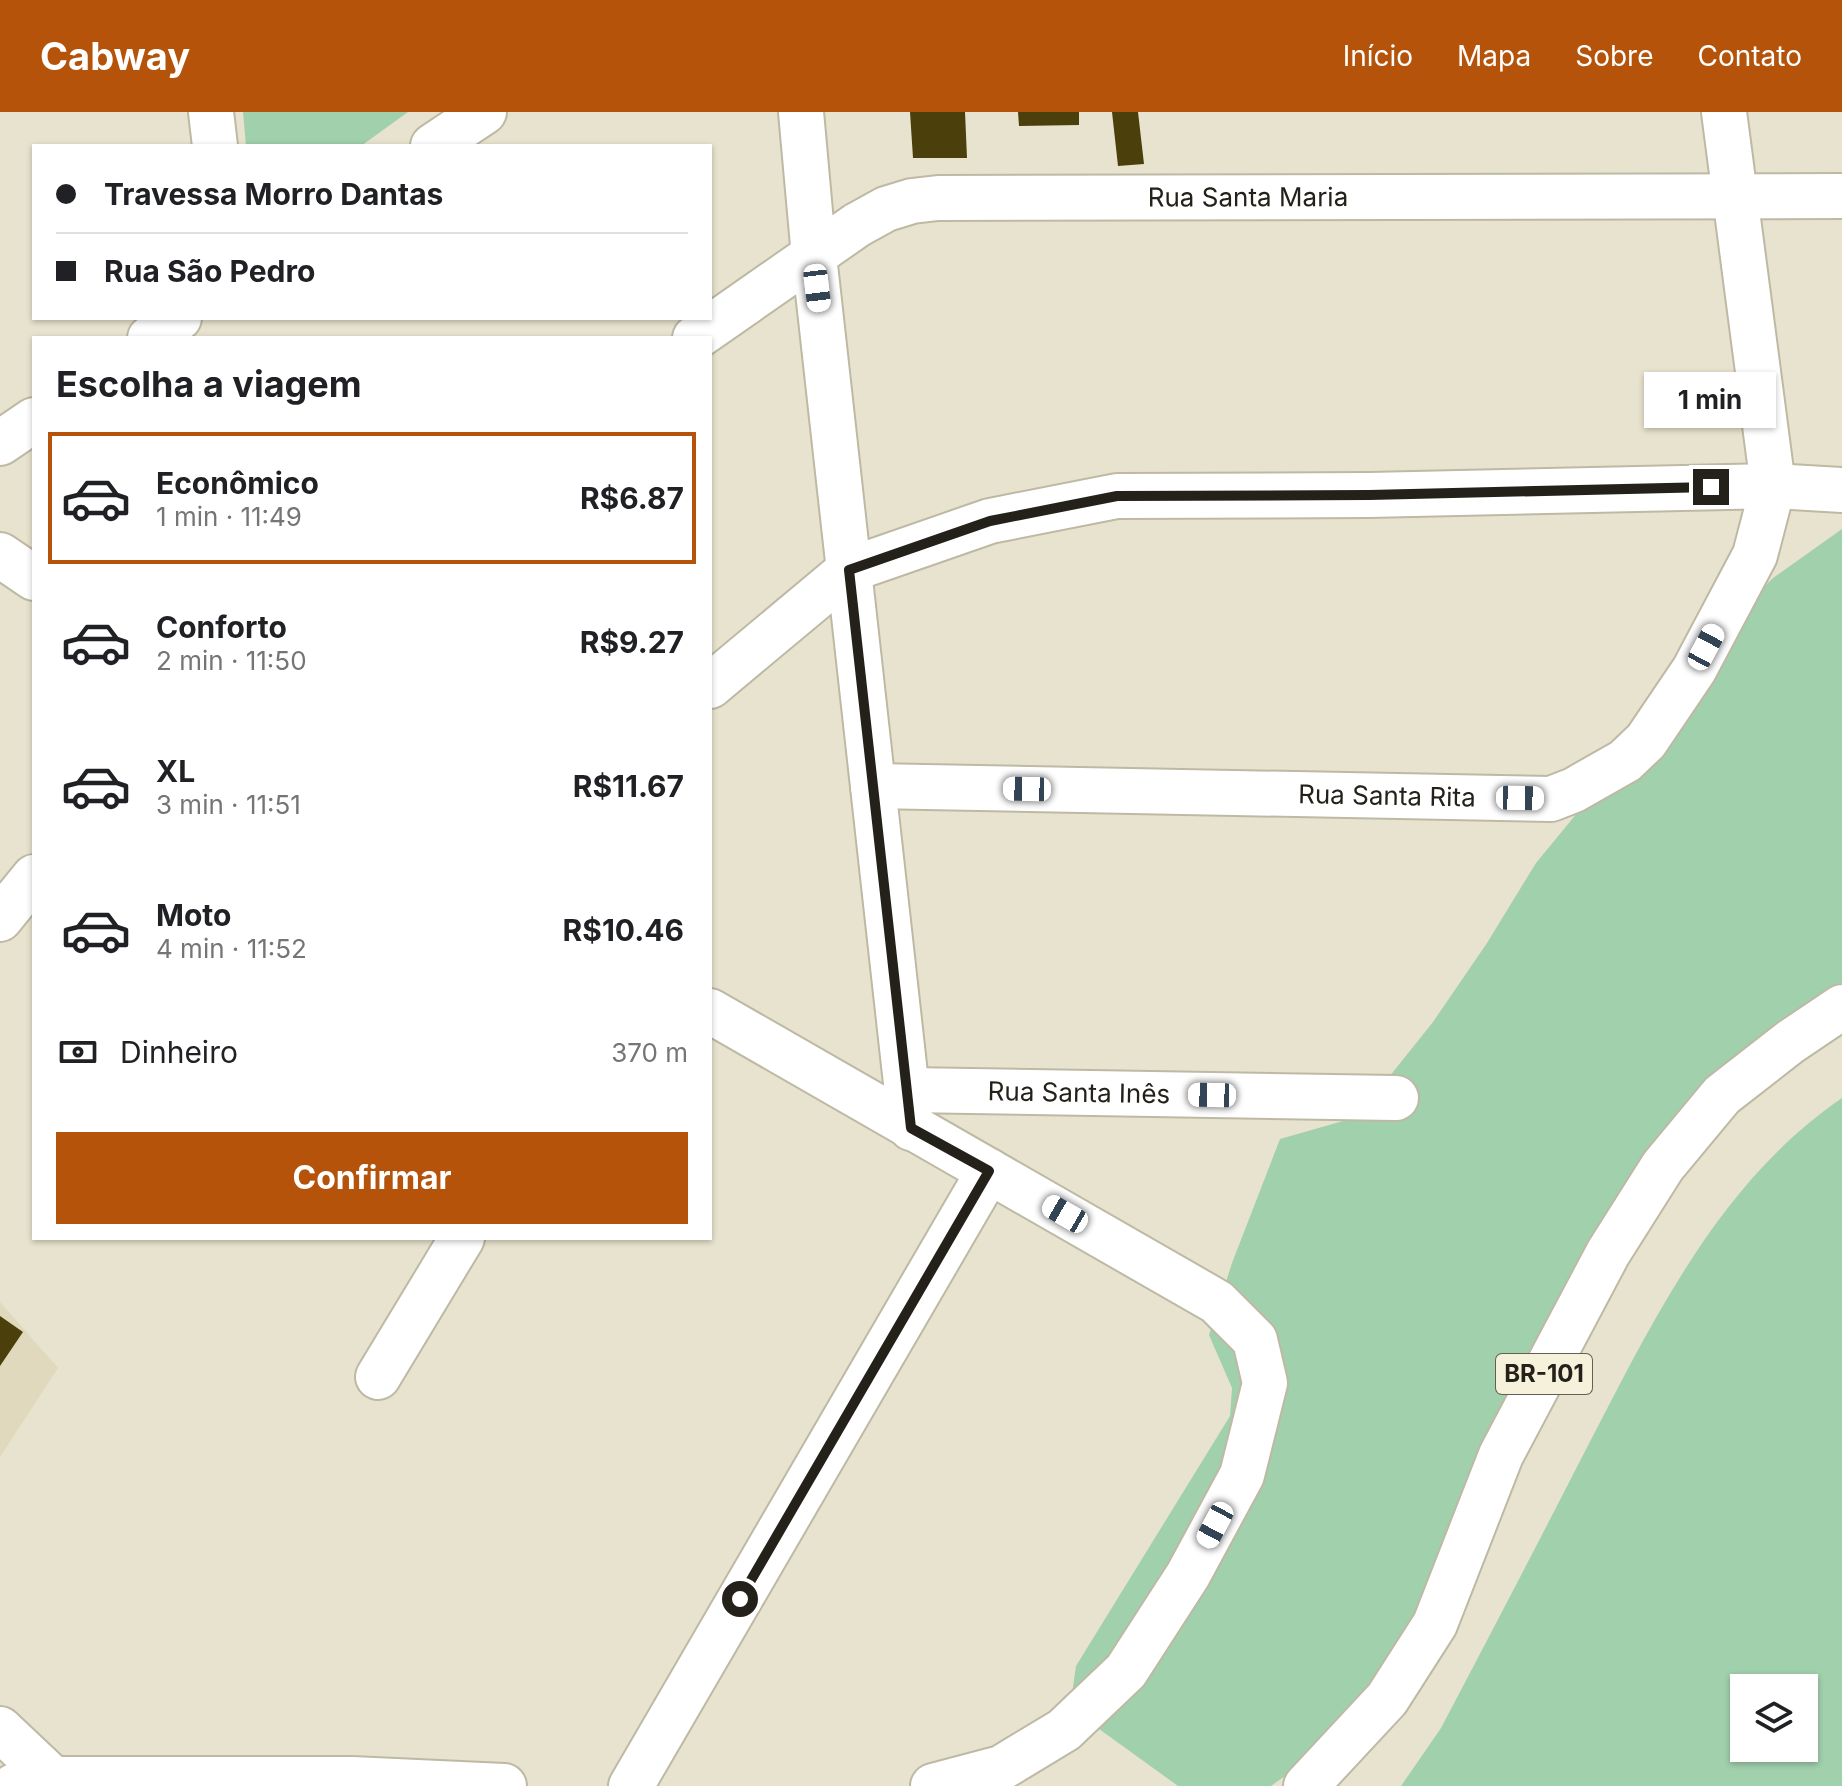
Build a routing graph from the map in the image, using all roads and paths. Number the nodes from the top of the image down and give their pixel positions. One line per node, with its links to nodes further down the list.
1 (211, 112): 4 (main road)
2 (801, 112): 7 (main road)
3 (1724, 112): 6 (main road)
4 (215, 144)
5 (1842, 196): 6 (main road, Rua Santa Maria)
6 (1734, 199): 7 (main road, Rua Santa Maria); 13 (main road)
7 (814, 256): 10 (main road, Rua Santa Maria); 16 (main road)
8 (176, 320): 9 (main road)
9 (153, 336)
10 (698, 336)
11 (32, 421): 12 (main road)
12 (0, 443)
13 (1773, 486): 14 (main road); 16 (main road); 19 (main road, Rua Santa Rita)
14 (1842, 490)
15 (0, 555): 17 (main road)
16 (849, 570): 18 (main road); 19 (main road)
17 (32, 577)
18 (712, 684)
19 (873, 786): 25 (main road)
20 (32, 879): 21 (main road)
21 (0, 919)
22 (1842, 1007): 34 (main road, BR-101)
23 (712, 1012): 25 (main road)
24 (1396, 1098): 25 (main road, Rua Santa Inês)
25 (909, 1109): 26 (main road)
26 (989, 1171): 32 (main road); 33 (main road)
27 (461, 1240): 28 (main road)
28 (378, 1377)
29 (0, 1729): 30 (main road)
30 (34, 1782): 31 (main road)
31 (504, 1786)
32 (631, 1786)
33 (933, 1786)
34 (1306, 1786)

